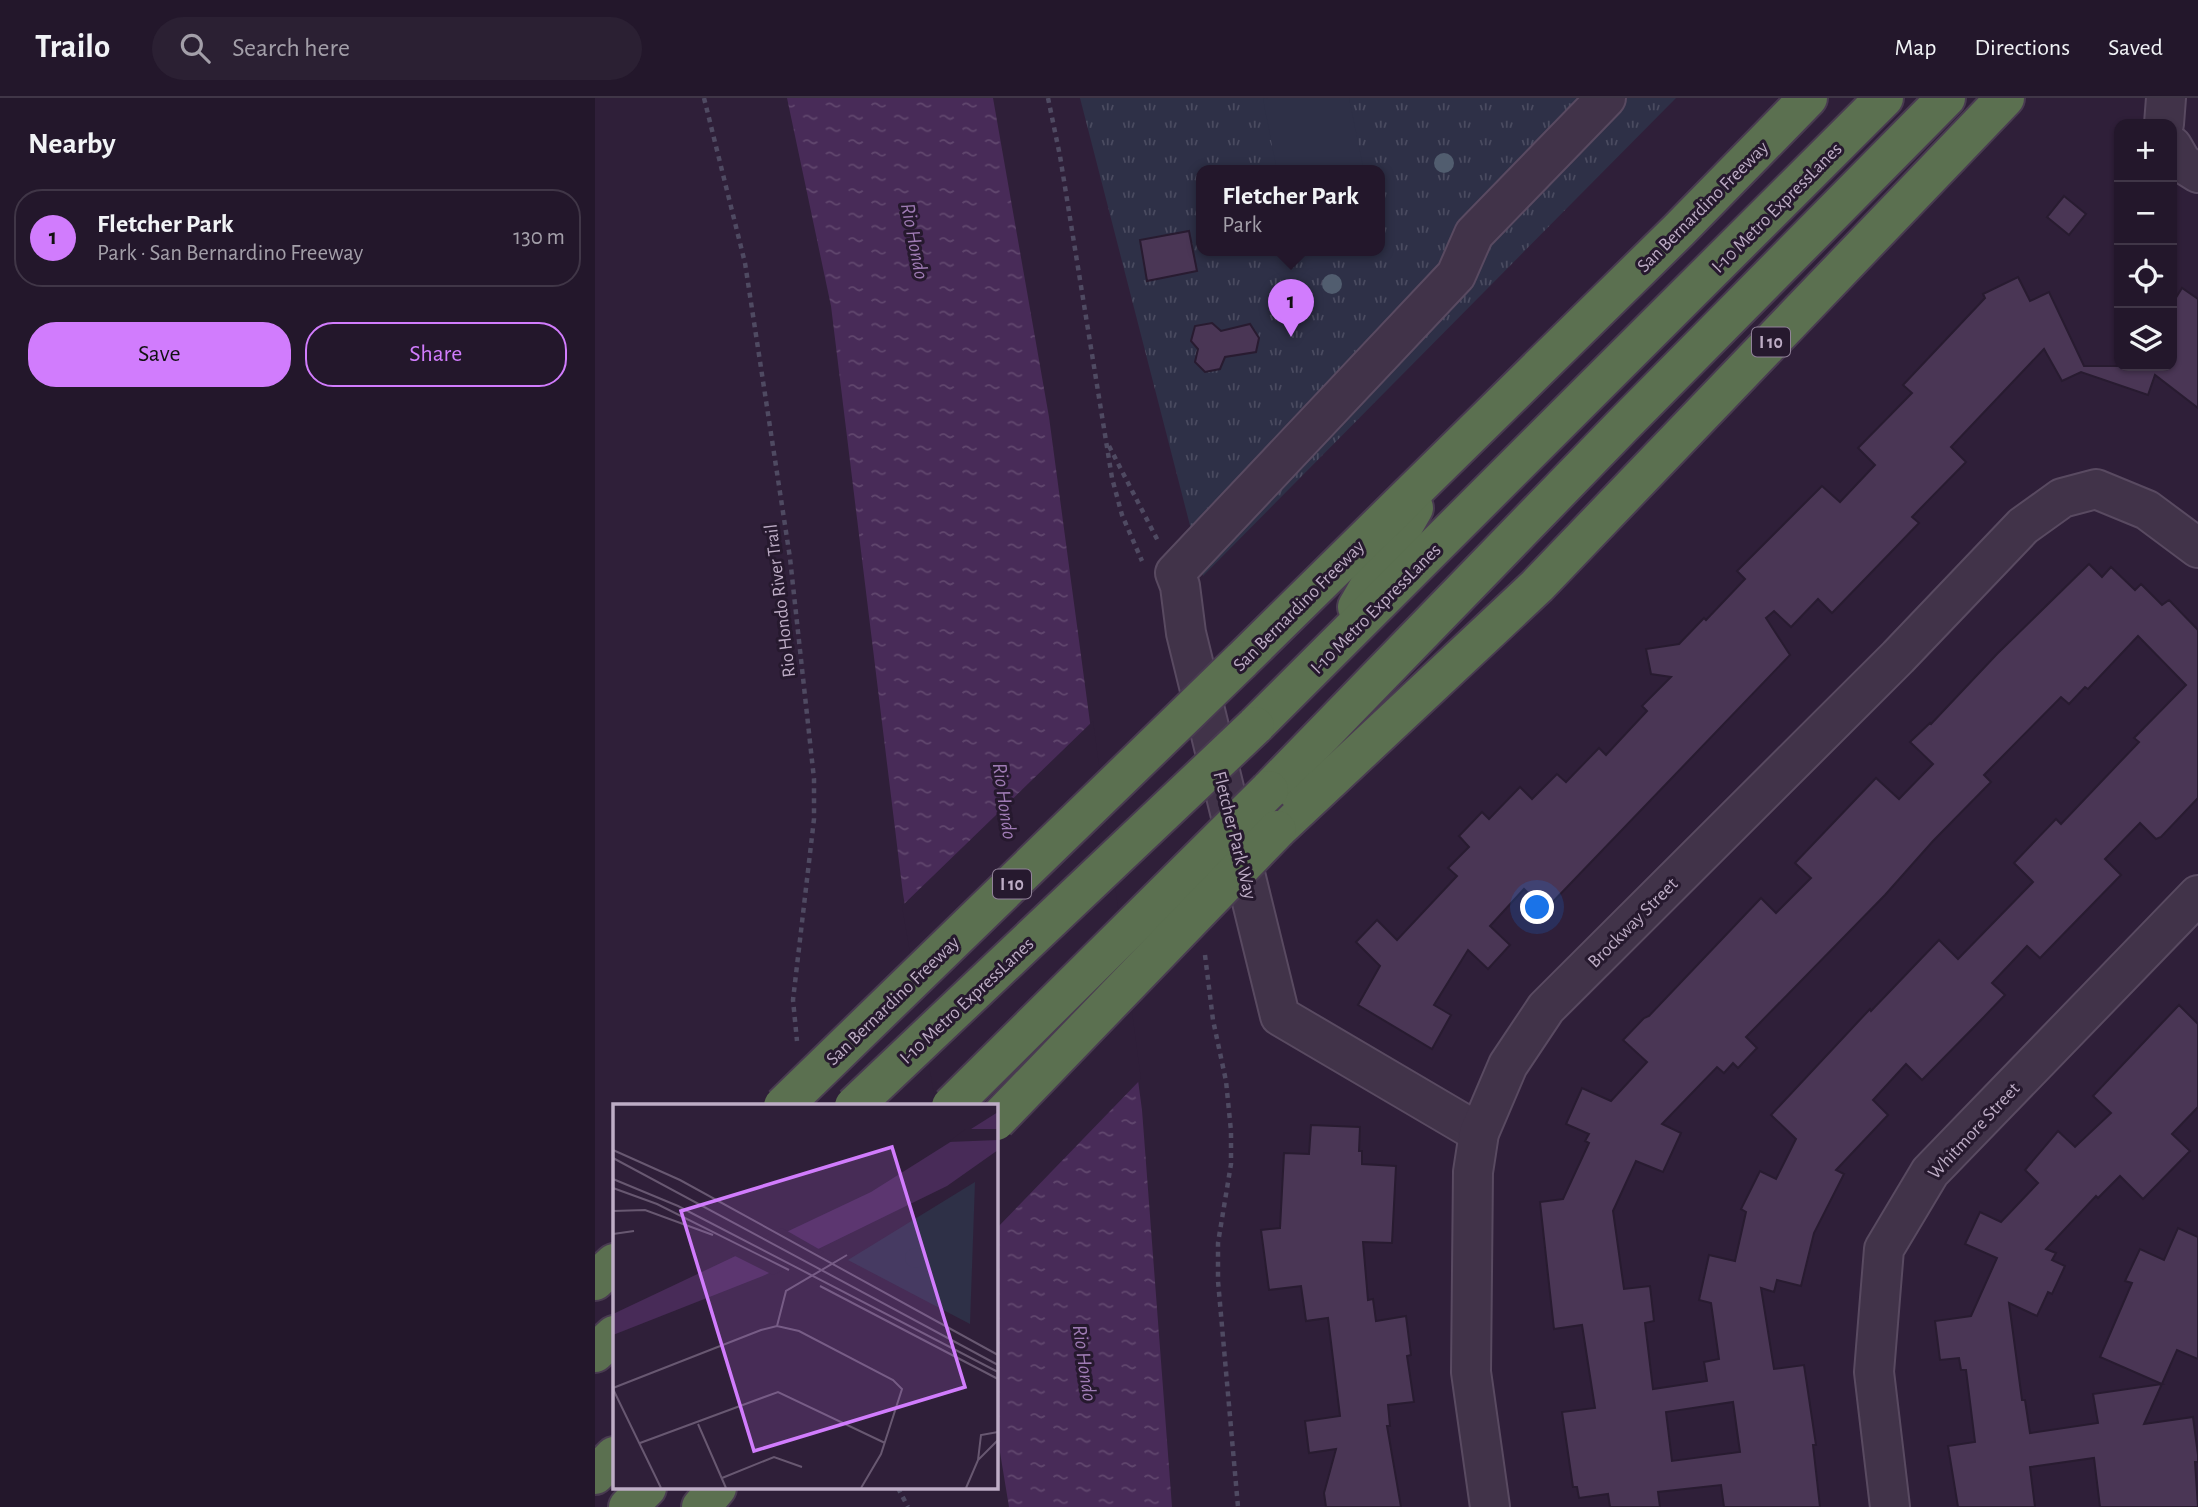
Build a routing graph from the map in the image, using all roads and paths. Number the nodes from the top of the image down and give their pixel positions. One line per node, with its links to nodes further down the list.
1 (704, 98): 17 (path, Rio Hondo River Trail)
2 (1606, 98): 14 (street)
3 (1808, 98): 12 (highway, San Bernardino Freeway / I 10)
4 (1884, 98): 15 (highway, I-10 Metro ExpressLanes)
5 (1947, 98): 20 (highway, bridge)
6 (2005, 98): 21 (highway, I 10, bridge)
7 (2166, 98): 8 (street)
8 (2164, 119)
9 (2177, 154): 10 (street)
10 (2198, 173)
11 (1106, 442): 14 (path)
12 (1440, 464): 15 (highway); 18 (highway, San Bernardino Freeway / I 10, bridge)
13 (2198, 548): 22 (street, Brockway Street)
14 (1175, 573): 22 (street, Fletcher Park Way)
15 (1330, 653): 19 (highway, I-10 Metro ExpressLanes, bridge)
16 (2198, 895): 36 (street, Whitmore Street)
17 (799, 1054)
18 (785, 1104)
19 (856, 1104)
20 (953, 1104)
21 (997, 1121)
22 (1479, 1133): 35 (street, Brockway Street)
23 (613, 1265): 24 (highway)
24 (595, 1281)
25 (613, 1336): 26 (highway)
26 (595, 1353)
27 (613, 1457): 28 (highway)
28 (595, 1475)
29 (645, 1490): 32 (highway)
30 (715, 1490): 33 (highway)
31 (899, 1490): 34 (path)
32 (628, 1507)
33 (701, 1507)
34 (908, 1507)
35 (1490, 1507)
36 (1890, 1507)

